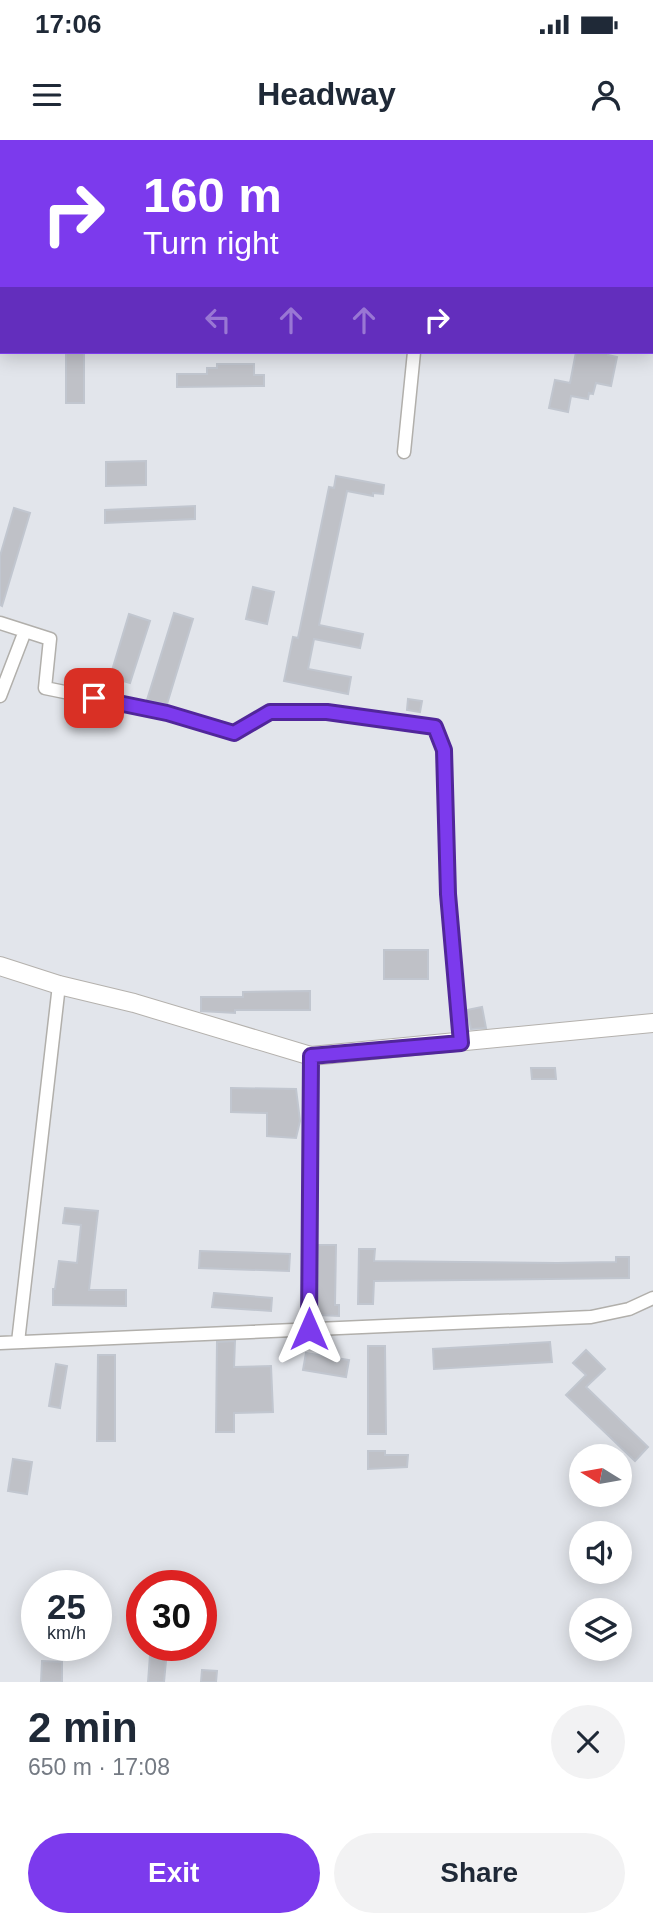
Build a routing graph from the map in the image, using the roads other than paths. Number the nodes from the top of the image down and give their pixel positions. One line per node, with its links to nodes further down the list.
1 (414, 354): 2 (street)
2 (404, 452)
3 (0, 623): 4 (street)
4 (25, 631): 5 (street); 9 (street)
5 (0, 696)
6 (0, 966): 7 (main road)
7 (59, 985): 10 (main road); 13 (street)
8 (653, 1023): 9 (main road)
9 (461, 1043): 10 (main road)
10 (311, 1056): 12 (street)
11 (653, 1298): 12 (street)
12 (309, 1329): 13 (street)
13 (18, 1342): 14 (street)
14 (0, 1343)

